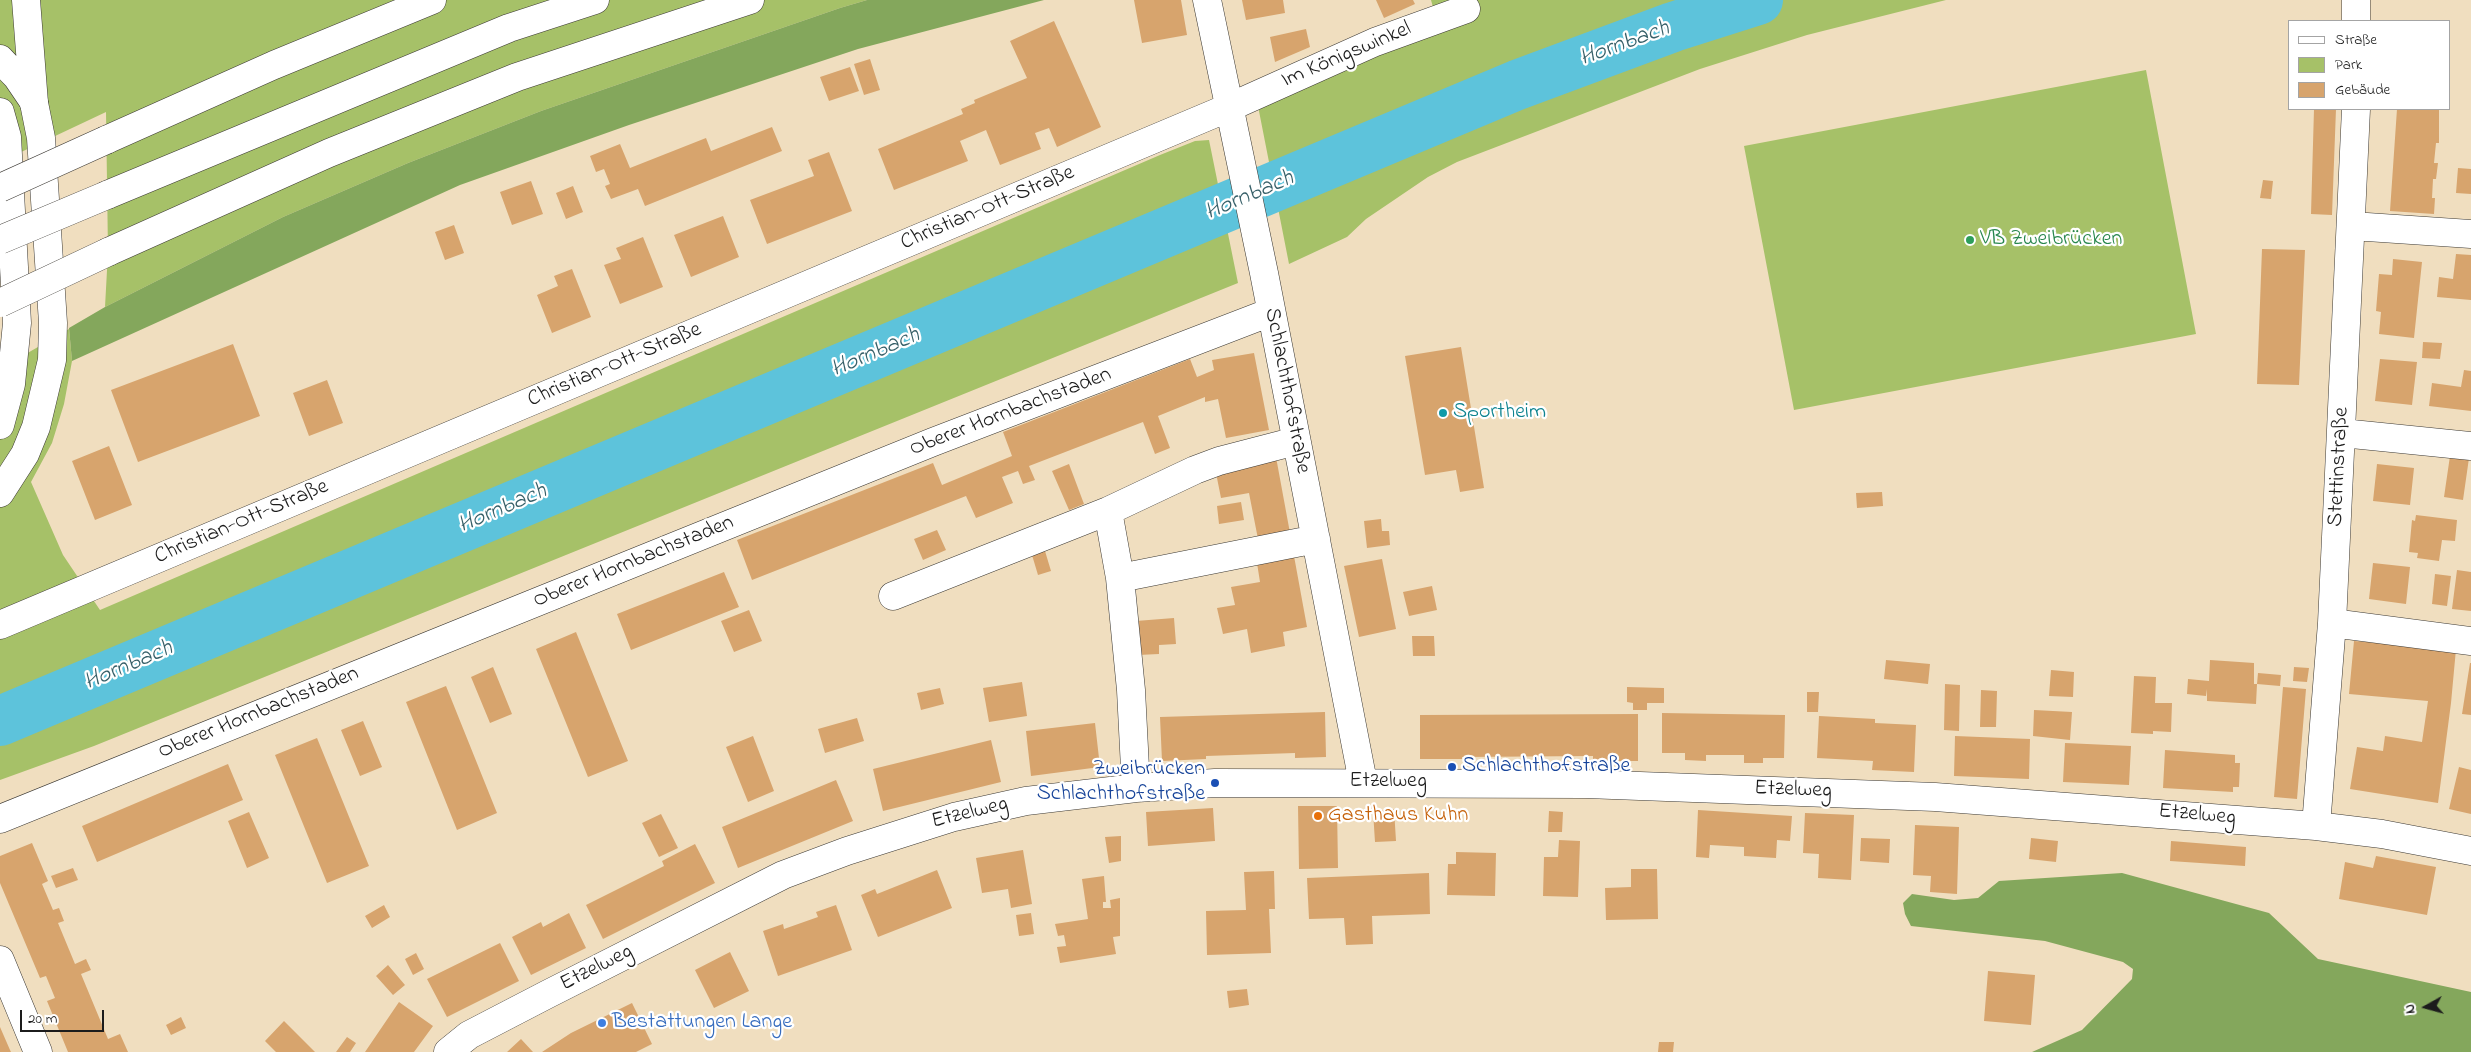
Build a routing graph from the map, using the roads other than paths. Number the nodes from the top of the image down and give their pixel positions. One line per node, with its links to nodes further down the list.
1 (26, 0): 10 (main road)
2 (432, 0): 14 (main road, bridge)
3 (595, 0): 17 (main road, bridge)
4 (750, 0): 18 (main road, bridge)
5 (1207, 0): 13 (main road, Schlachthofstraße)
6 (2356, 0): 8 (main road)
7 (1466, 9): 13 (main road, Im Königswinkel)
8 (2356, 20)
9 (0, 59): 10 (main road)
10 (34, 103): 24 (main road)
11 (2356, 110): 15 (main road, Stettinstraße)
12 (0, 112): 20 (main road)
13 (1232, 120): 19 (main road, Schlachthofstraße); 30 (main road, Christian-Ott-Straße)
14 (0, 188)
15 (2352, 226): 16 (main road); 21 (main road, Stettinstraße)
16 (2471, 234)
17 (0, 240)
18 (0, 304)
19 (1271, 312): 22 (main road, Schlachthofstraße); 34 (main road, Oberer Hornbachstaden)
20 (0, 424)
21 (2342, 433): 23 (main road); 29 (main road, Stettinstraße)
22 (1296, 441): 25 (main road); 26 (main road, Schlachthofstraße)
23 (2471, 446)
24 (0, 493)
25 (1108, 511): 27 (main road); 28 (main road)
26 (1316, 539): 27 (main road); 32 (main road, Schlachthofstraße)
27 (1120, 578): 33 (main road)
28 (893, 596)
29 (2332, 622): 31 (main road); 35 (main road, Stettinstraße)
30 (0, 625)
31 (2471, 641)
32 (1363, 782): 33 (main road, Etzelweg); 35 (main road, Etzelweg)
33 (1136, 788): 39 (main road, Etzelweg)
34 (0, 819)
35 (2316, 826): 36 (main road, Etzelweg)
36 (2471, 851)
37 (0, 960): 38 (main road)
38 (38, 1052)
39 (448, 1052)

